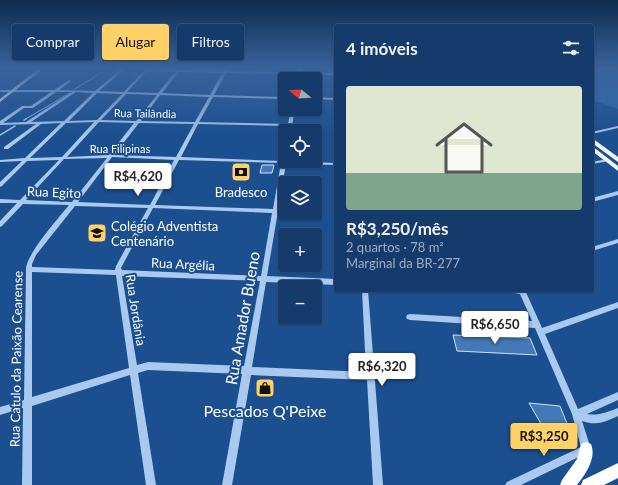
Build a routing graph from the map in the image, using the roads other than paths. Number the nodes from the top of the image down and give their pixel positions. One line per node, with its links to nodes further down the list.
1 (12, 91): 13 (main road)
2 (53, 92): 17 (street)
3 (75, 92): 18 (street)
4 (89, 92): 5 (street)
5 (96, 92): 7 (street); 15 (street)
6 (214, 92): 9 (street, Rua Jordânia)
7 (125, 93): 8 (street); 14 (street)
8 (160, 94): 9 (street); 16 (street, Rua Catulo da Paixão Cearense)
9 (212, 95): 10 (street); 20 (street, Rua Jordânia)
10 (278, 98)
11 (322, 98): 12 (street)
12 (334, 99)
13 (0, 101)
14 (99, 120): 15 (street, Rua Tailândia); 16 (street, Rua Tailândia); 31 (street)
15 (65, 122): 19 (street, Rua Tailândia); 34 (street)
16 (138, 122): 20 (street, Rua Tailândia); 29 (street, Rua Catulo da Paixão Cearense)
17 (0, 123): 18 (street, Rua Tailândia)
18 (27, 123): 19 (street, Rua Tailândia)
19 (40, 123): 27 (street)
20 (197, 123): 21 (street, Rua Tailândia); 32 (street, Rua Jordânia)
21 (278, 125)
22 (618, 127): 23 (street)
23 (594, 133)
24 (594, 141): 26 (main road)
25 (594, 146): 26 (main road)
26 (602, 147): 30 (main road)
27 (6, 148)
28 (594, 149): 35 (main road)
29 (110, 156): 31 (street, Rua Filipinas); 32 (street, Rua Filipinas); 47 (street, Rua Catulo da Paixão Cearense)
30 (617, 158)
31 (63, 159): 34 (street, Rua Filipinas); 46 (street)
32 (177, 159): 33 (street, Rua Filipinas); 48 (street, Rua Jordânia)
33 (278, 159)
34 (26, 160): 36 (street, Rua Filipinas); 42 (street)
35 (607, 160): 38 (street); 41 (main road)
36 (0, 161)
37 (322, 163): 39 (street, Rua Filipinas)
38 (594, 163)
39 (334, 164)
40 (282, 168): 49 (street, Rua Amador Bueno)
41 (618, 169)
42 (0, 185)
43 (618, 193): 44 (street)
44 (594, 199)
45 (0, 201): 46 (street, Rua Egito)
46 (21, 202): 47 (street, Rua Egito); 50 (street)
47 (74, 204): 48 (street, Rua Egito); 53 (street, Rua Catulo da Paixão Cearense)
48 (151, 206): 49 (street, Rua Egito); 54 (street, Rua Jordânia)
49 (275, 211): 55 (street, Rua Amador Bueno)
50 (0, 225)
51 (618, 241): 52 (street)
52 (594, 248)
53 (28, 269): 54 (street, Rua Argélia); 66 (street, Rua Catulo da Paixão Cearense)
54 (118, 273): 55 (street, Rua Argélia); 62 (street, Rua Jordânia)
55 (263, 279): 56 (street, Rua Argélia); 63 (street, Rua Amador Bueno)
56 (334, 282)
57 (365, 292): 64 (street)
58 (523, 292): 61 (street)
59 (618, 305): 61 (street)
60 (410, 317): 61 (street)
61 (539, 328): 69 (street)
62 (133, 369): 63 (street); 66 (street); 73 (street, Rua Jordânia)
63 (247, 370): 64 (street); 74 (street, Rua Amador Bueno)
64 (371, 376): 75 (street)
65 (618, 396): 69 (street)
66 (27, 402): 67 (street); 72 (street, Rua Catulo da Paixão Cearense)
67 (0, 411)
68 (618, 412): 69 (street)
69 (576, 414): 70 (street)
70 (586, 450): 76 (street); 77 (highway)
71 (618, 470): 78 (highway)
72 (27, 485)
73 (151, 485)
74 (227, 485)
75 (378, 485)
76 (510, 485)
77 (567, 485)
78 (588, 485)

